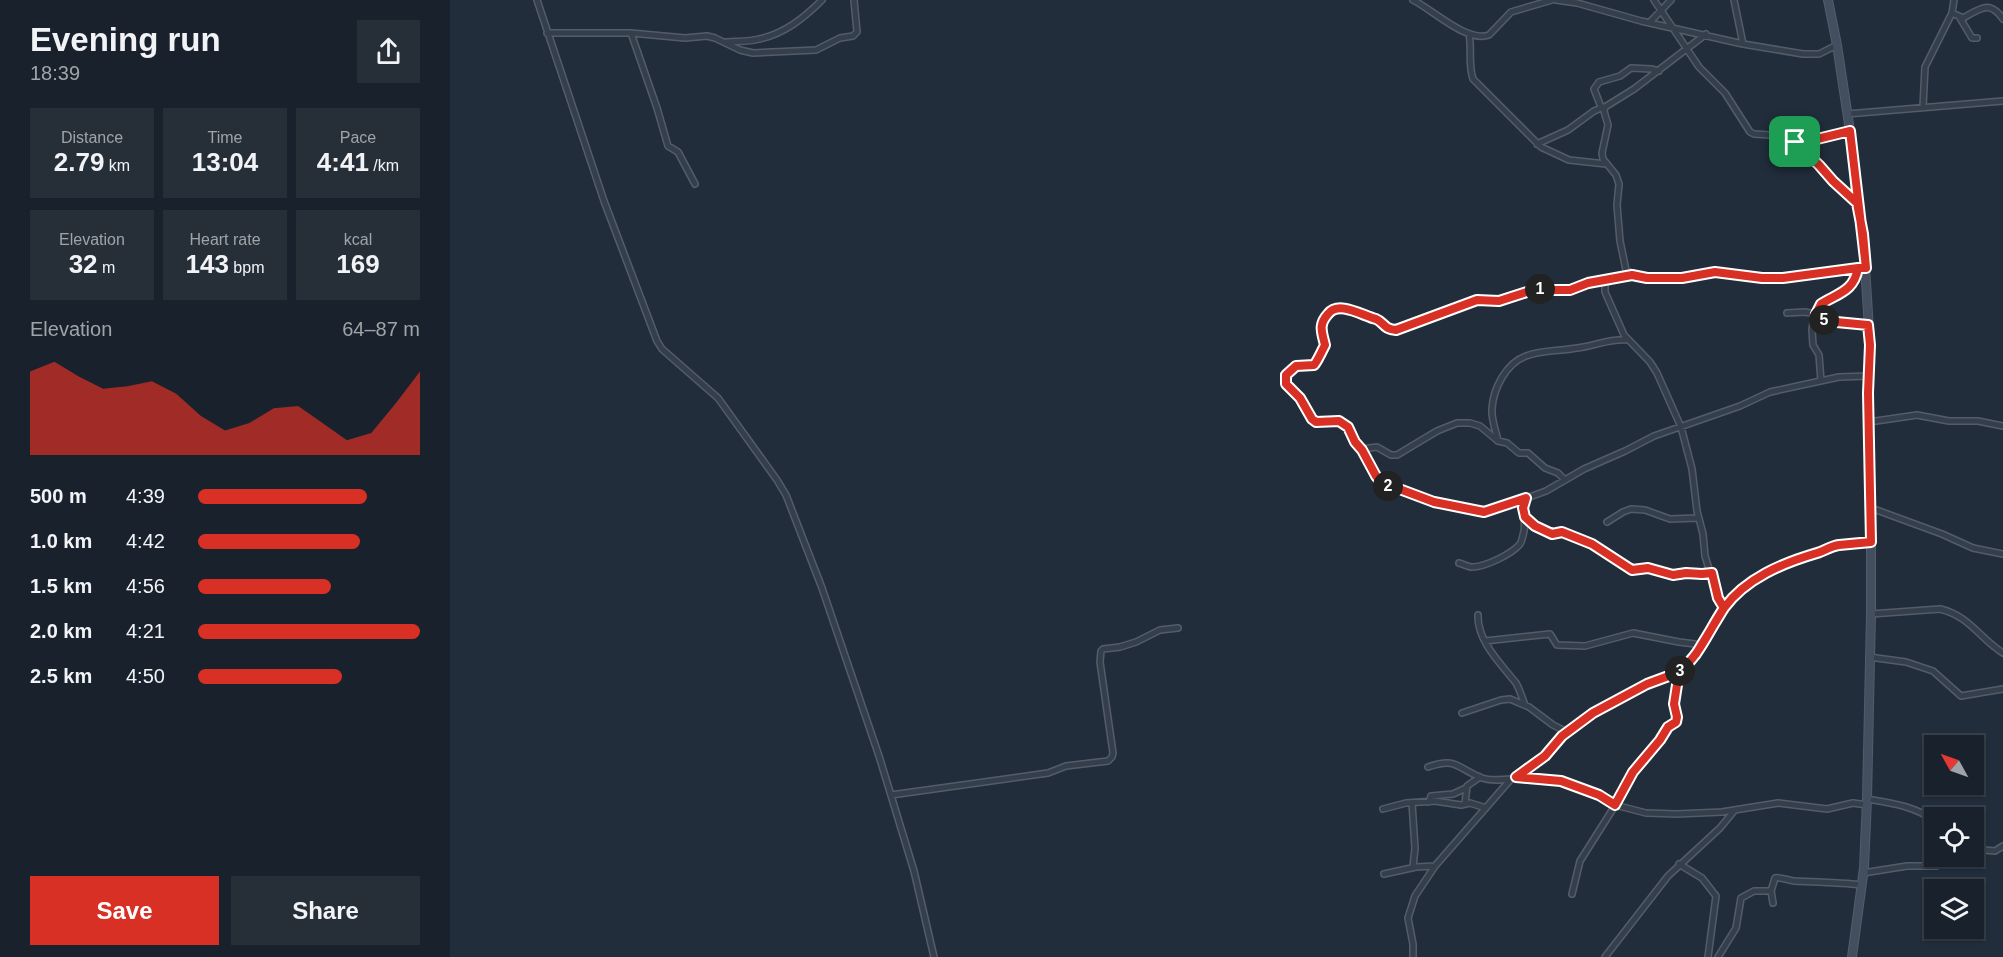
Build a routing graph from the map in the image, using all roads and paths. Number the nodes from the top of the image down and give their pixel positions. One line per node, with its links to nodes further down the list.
1 (537, 0): 19 (street)
2 (822, 0): 24 (street)
3 (854, 0): 24 (street)
4 (1413, 0): 21 (street)
5 (1554, 0): 11 (street); 17 (street)
6 (1654, 0): 13 (street)
7 (1671, 0): 13 (street)
8 (1734, 0): 25 (street)
9 (1828, 0): 26 (street)
10 (1954, 0): 14 (street)
11 (1535, 2): 21 (street)
12 (1994, 3): 15 (street); 16 (street)
13 (1660, 10): 17 (street); 18 (street)
14 (1952, 13): 15 (street); 31 (street)
15 (1960, 18): 23 (street)
16 (2003, 18)
17 (1650, 22): 18 (street)
18 (1673, 27): 22 (street); 27 (street)
19 (547, 33): 20 (street); 80 (street)
20 (631, 33): 24 (street); 37 (street)
21 (1469, 34): 35 (street)
22 (1706, 34): 25 (street); 27 (street)
23 (1977, 38)
24 (725, 43)
25 (1743, 44): 26 (street)
26 (1837, 45): 32 (street)
27 (1687, 49): 28 (street); 34 (street)
28 (1659, 71): 30 (street); 30 (street)
29 (2003, 101): 31 (street)
30 (1603, 107): 35 (street); 36 (street)
31 (1923, 107): 32 (street)
32 (1847, 114): 33 (street)
33 (1850, 131): 34 (street); 38 (street)
34 (1795, 142): 38 (street)
35 (1537, 144): 36 (street)
36 (1606, 164): 40 (street)
37 (694, 184)
38 (1857, 203): 39 (street)
39 (1862, 268): 40 (street); 43 (street); 44 (street)
40 (1632, 275): 41 (street)
41 (1609, 279): 45 (street); 52 (street)
42 (1787, 313): 43 (street)
43 (1816, 314): 44 (street); 47 (street)
44 (1868, 325): 46 (street)
45 (1628, 340): 50 (street); 51 (street)
46 (1869, 376): 47 (street); 48 (street)
47 (1821, 381): 50 (street)
48 (1869, 422): 49 (street); 55 (street)
49 (2003, 426)
50 (1681, 427): 53 (street); 57 (street)
51 (1498, 441): 52 (street); 53 (street)
52 (1362, 450): 54 (street)
53 (1564, 479): 54 (street)
54 (1526, 498): 56 (street)
55 (1871, 508): 59 (street); 60 (street)
56 (1525, 517): 61 (street); 62 (street)
57 (1698, 518): 58 (street); 62 (street)
58 (1606, 522)
59 (1871, 542): 63 (street); 64 (street)
60 (2003, 554)
61 (1459, 563)
62 (1712, 573): 63 (street)
63 (1724, 608): 68 (street)
64 (1871, 614): 69 (street); 70 (street)
65 (1478, 615): 67 (street)
66 (1178, 628): 80 (street)
67 (1485, 641): 68 (street); 73 (street)
68 (1702, 645): 71 (street)
69 (2003, 653)
70 (1869, 657): 72 (street); 82 (street)
71 (1679, 672): 75 (street); 85 (street)
72 (2003, 689)
73 (1525, 705): 74 (street); 75 (street)
74 (1462, 713)
75 (1567, 732): 78 (street)
76 (1428, 767): 77 (street)
77 (1480, 777): 78 (street); 79 (street)
78 (1513, 778): 85 (street); 86 (street)
79 (1466, 788): 81 (street); 84 (street)
80 (891, 795): 102 (street)
81 (1429, 802): 83 (street); 84 (street)
82 (1867, 802): 88 (street); 89 (street); 96 (street)
83 (1412, 803): 87 (street); 95 (street)
84 (1466, 804): 86 (street)
85 (1615, 805): 88 (street); 100 (street)
86 (1486, 808): 93 (street)
87 (1383, 809)
88 (1734, 811): 92 (street)
89 (1924, 813)
90 (2003, 846): 91 (street)
91 (1984, 850)
92 (1679, 864): 104 (street); 105 (street)
93 (1435, 866): 95 (street); 103 (street)
94 (1924, 866): 96 (street)
95 (1413, 867): 97 (street)
96 (1863, 873): 98 (street)
97 (1384, 874)
98 (1862, 885): 99 (street); 107 (street)
99 (1771, 891): 101 (street); 106 (street)
100 (1572, 894)
101 (1773, 903)
102 (934, 957)
103 (1413, 957)
104 (1605, 957)
105 (1708, 957)
106 (1719, 957)
107 (1852, 957)

